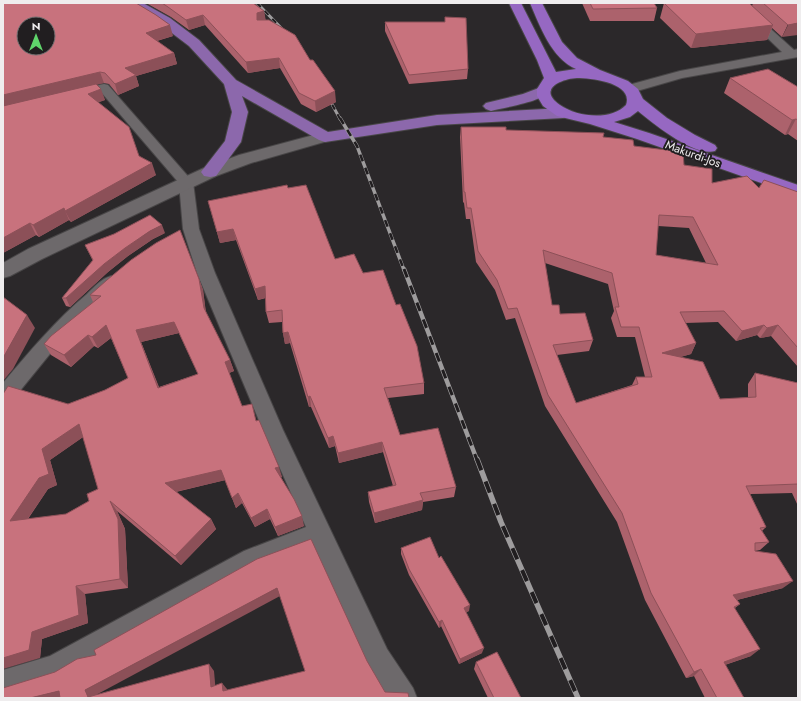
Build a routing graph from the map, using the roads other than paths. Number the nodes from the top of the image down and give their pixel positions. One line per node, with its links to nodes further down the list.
1 (134, 3): 7 (main road)
2 (515, 3): 8 (highway)
3 (536, 3): 6 (highway)
4 (736, 3): 5 (street)
5 (795, 54): 9 (street)
6 (600, 75): 8 (highway); 9 (highway, Makurdi-Jos)
7 (231, 83): 14 (main road); 15 (main road)
8 (548, 85): 11 (highway); 13 (main road)
9 (633, 95): 12 (highway); 16 (highway, Makurdi-Jos)
10 (64, 97): 17 (street)
11 (564, 113): 12 (highway); 13 (main road)
12 (587, 119): 18 (highway, Makurdi-Jos)
13 (438, 120): 14 (main road)
14 (325, 137): 15 (main road)
15 (210, 172): 17 (main road)
16 (798, 181)
17 (186, 182): 20 (main road); 22 (street)
18 (798, 191)
19 (126, 269): 21 (street)
20 (3, 271)
21 (3, 397)
22 (320, 533): 23 (street); 24 (street)
23 (3, 683)
24 (403, 698)

